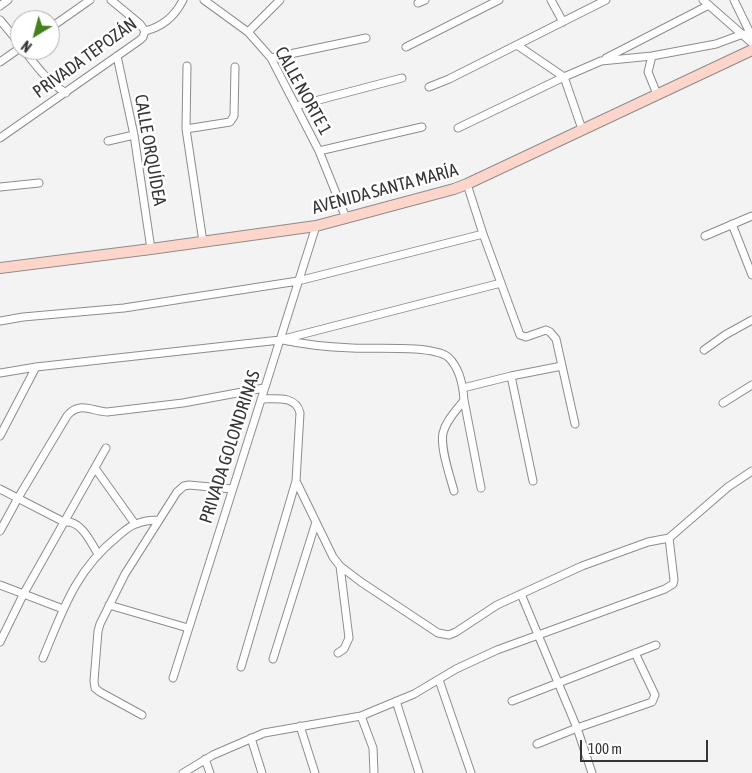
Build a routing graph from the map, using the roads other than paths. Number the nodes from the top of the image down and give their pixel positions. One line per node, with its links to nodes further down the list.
1 (8, 0): 13 (street)
2 (90, 0): 15 (street)
3 (111, 0): 17 (street)
4 (183, 0): 17 (street, PRIVADA TEPOZÁN)
5 (204, 0): 19 (street, CALLE NORTE 1)
6 (280, 0): 19 (street)
7 (499, 0): 25 (street)
8 (551, 0): 16 (street)
9 (606, 0): 16 (street)
10 (703, 0): 12 (street)
11 (734, 0): 21 (street)
12 (709, 5): 20 (street); 31 (street)
13 (0, 6)
14 (0, 20): 18 (street)
15 (60, 21)
16 (563, 22): 24 (street)
17 (145, 31): 27 (street, PRIVADA TEPOZÁN)
18 (10, 32)
19 (248, 32): 29 (street, CALLE NORTE 1)
20 (743, 34): 23 (street); 28 (street)
21 (752, 37)
22 (366, 38): 29 (street)
23 (752, 43)
24 (517, 45): 34 (street); 36 (street)
25 (406, 47)
26 (752, 50): 38 (main road, AVENIDA SANTA MARÍA)
27 (117, 56): 37 (street, PRIVADA TEPOZÁN); 44 (street, CALLE ORQUÍDEA)
28 (652, 56): 31 (street); 38 (street)
29 (271, 58): 39 (street, CALLE NORTE 1)
30 (32, 60): 37 (street)
31 (601, 61): 34 (street)
32 (187, 66): 42 (street)
33 (235, 67): 42 (street)
34 (564, 77): 41 (street); 43 (street)
35 (402, 78): 39 (street)
36 (429, 87)
37 (66, 92): 45 (street, PRIVADA TEPOZÁN)
38 (657, 94): 43 (main road, AVENIDA SANTA MARÍA)
39 (296, 106): 47 (street, CALLE NORTE 1)
40 (422, 127): 47 (street)
41 (458, 128)
42 (186, 129): 57 (street)
43 (582, 129): 49 (main road, AVENIDA SANTA MARÍA)
44 (134, 135): 46 (street); 58 (street, CALLE ORQUÍDEA)
45 (0, 138)
46 (108, 141)
47 (319, 151): 52 (street, CALLE NORTE 1)
48 (39, 183): 50 (street)
49 (467, 184): 52 (main road, AVENIDA SANTA MARÍA); 55 (street)
50 (0, 187)
51 (752, 216): 53 (street)
52 (346, 218): 54 (main road, AVENIDA SANTA MARÍA)
53 (732, 224): 56 (street); 60 (street)
54 (316, 226): 57 (main road, AVENIDA SANTA MARÍA); 61 (street, PRIVADA GOLONDRINAS)
55 (483, 234): 61 (street); 62 (street)
56 (705, 236)
57 (203, 242): 58 (main road, AVENIDA SANTA MARÍA)
58 (151, 249): 59 (main road, AVENIDA SANTA MARÍA)
59 (0, 268)
60 (752, 275)
61 (298, 281): 64 (street); 65 (street, PRIVADA GOLONDRINAS)
62 (501, 283): 65 (street); 67 (street)
63 (752, 320): 66 (street)
64 (0, 321)
65 (280, 340): 68 (street); 72 (street, PRIVADA GOLONDRINAS); 73 (street)
66 (704, 350)
67 (562, 366): 70 (street); 77 (street)
68 (36, 367): 69 (street); 78 (street)
69 (0, 373)
70 (511, 376): 73 (street); 83 (street)
71 (752, 385): 76 (street)
72 (264, 388): 74 (street, PRIVADA GOLONDRINAS); 88 (street)
73 (464, 388): 75 (street)
74 (261, 399): 82 (street); 86 (street, PRIVADA GOLONDRINAS)
75 (464, 400): 84 (street); 87 (street)
76 (723, 403)
77 (575, 424)
78 (0, 436)
79 (106, 448): 80 (street)
80 (95, 468): 90 (street); 92 (street)
81 (752, 471): 94 (street)
82 (296, 481): 91 (street); 110 (street)
83 (533, 481)
84 (481, 488)
85 (0, 489): 88 (street)
86 (232, 489): 89 (street); 102 (street, PRIVADA GOLONDRINAS)
87 (454, 491)
88 (18, 498): 90 (street); 93 (street)
89 (159, 520): 92 (street); 100 (street)
90 (64, 522): 95 (street); 98 (street)
91 (316, 522): 96 (street); 109 (street)
92 (134, 524): 95 (street)
93 (0, 531)
94 (669, 538): 99 (street); 103 (street)
95 (98, 554): 101 (street)
96 (340, 566): 99 (street); 106 (street)
97 (0, 585): 98 (street)
98 (24, 593): 101 (street); 104 (street)
99 (521, 594): 103 (street)
100 (109, 605): 102 (street); 116 (street)
101 (63, 610): 108 (street)
102 (188, 628): 111 (street, PRIVADA GOLONDRINAS)
103 (538, 635): 112 (street); 113 (street)
104 (0, 642)
105 (656, 645): 107 (street)
106 (338, 653)
107 (635, 653): 113 (street); 119 (street)
108 (43, 658)
109 (273, 659)
110 (241, 667)
111 (174, 678)
112 (439, 680): 114 (street); 129 (street)
113 (559, 683): 115 (street); 119 (street)
114 (396, 701): 117 (street); 128 (street)
115 (512, 701)
116 (142, 715)
117 (361, 716): 118 (street); 127 (street)
118 (300, 726): 120 (street); 126 (street)
119 (577, 728): 121 (street); 130 (street)
120 (251, 738): 122 (street); 125 (street)
121 (537, 744)
122 (205, 759): 123 (street); 124 (street)
123 (183, 773)
124 (210, 773)
125 (262, 773)
126 (315, 773)
127 (374, 773)
128 (418, 773)
129 (471, 773)
130 (592, 773)

